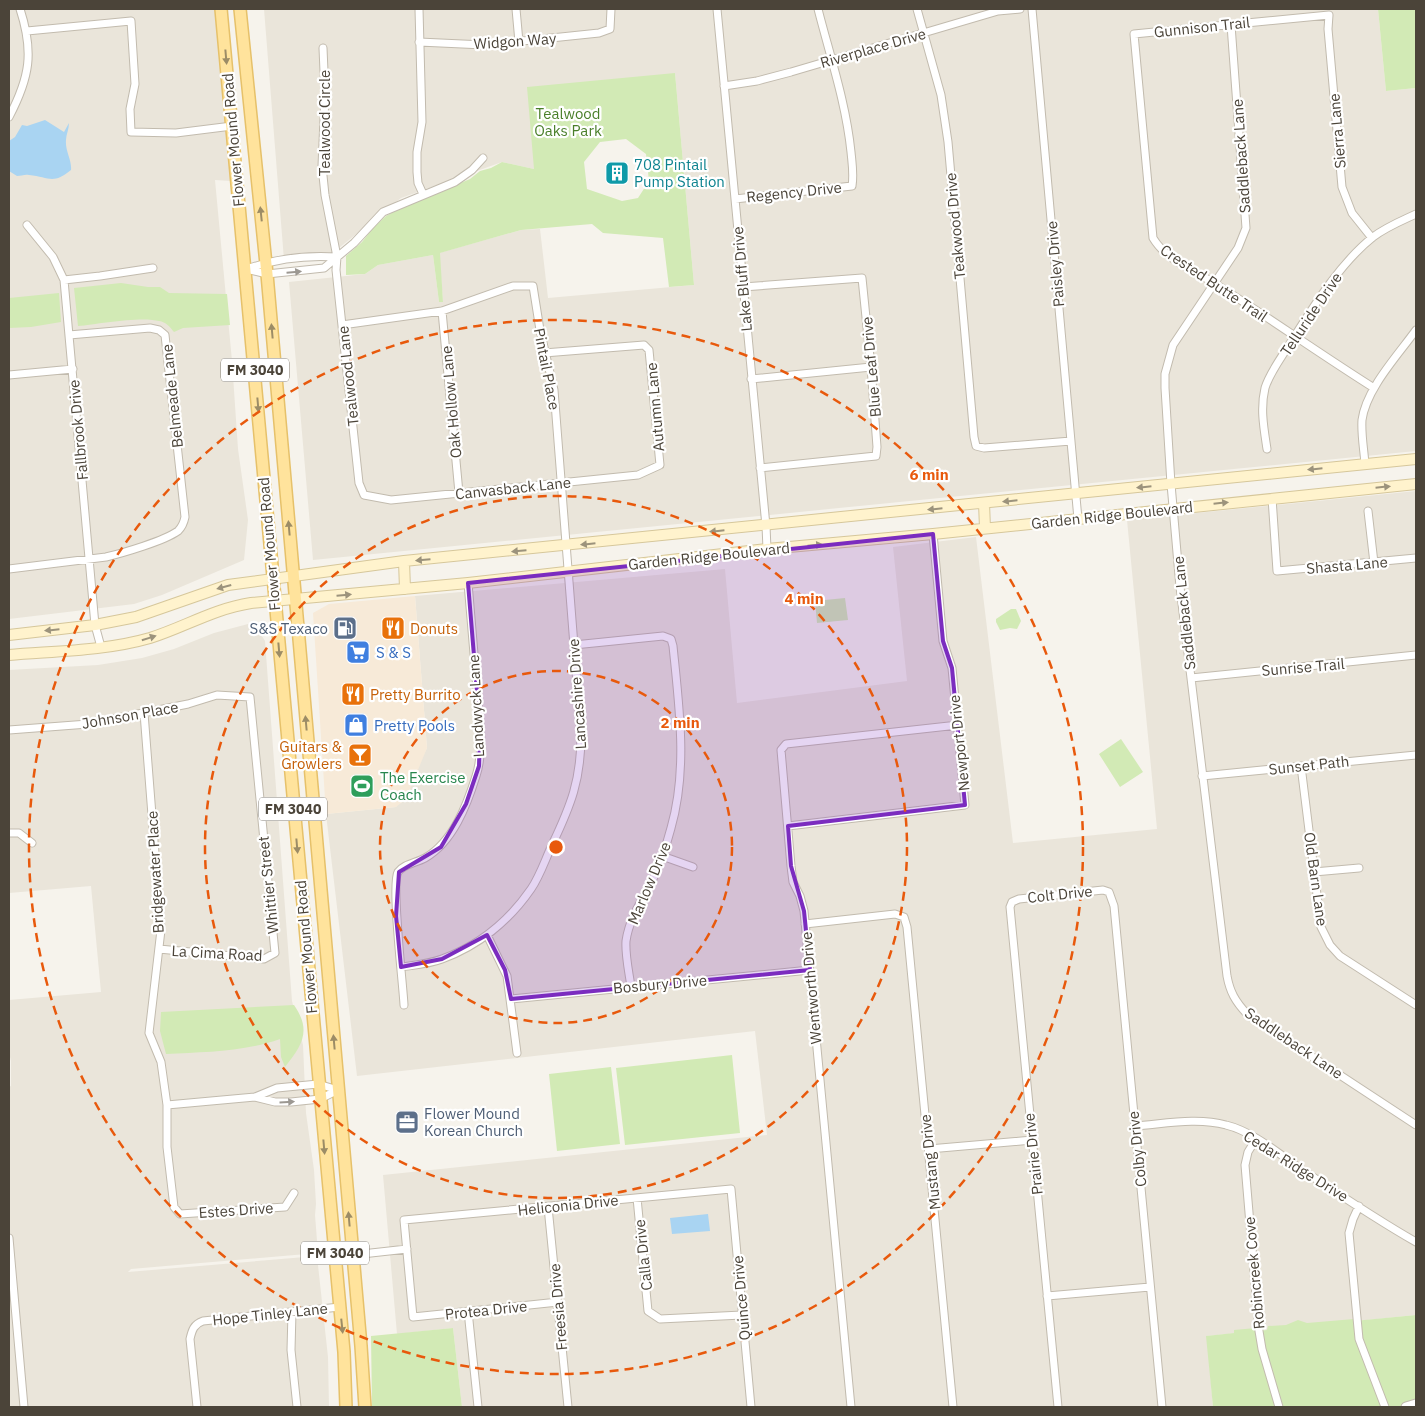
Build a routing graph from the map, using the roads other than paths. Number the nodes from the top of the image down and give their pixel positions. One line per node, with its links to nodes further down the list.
1 (20, 9): 14 (street)
2 (221, 9): 23 (main road, Flower Mound Road / FM 3040, one-way to 23)
3 (240, 9): 31 (main road, Flower Mound Road / FM 3040, one-way to 3)
4 (419, 9): 17 (street)
5 (516, 9): 18 (street)
6 (611, 9): 18 (street, Widgon Way)
7 (717, 9): 21 (street, Lake Bluff Drive)
8 (818, 9): 20 (street)
9 (917, 9): 15 (street, Teakwood Drive)
10 (1020, 9): 15 (street, Riverplace Drive)
11 (1032, 9): 49 (street, Paisley Drive)
12 (1329, 15): 13 (street, Gunnison Trail); 29 (street, Sierra Lane)
13 (1231, 25): 16 (street, Gunnison Trail); 36 (street, Saddleback Lane)
14 (27, 31): 22 (street); 23 (street)
15 (924, 33): 20 (street, Riverplace Drive); 49 (street, Teakwood Drive)
16 (1134, 34): 36 (street, Crested Butte Trail)
17 (419, 42): 18 (street, Widgon Way); 25 (street)
18 (519, 42)
19 (323, 48): 30 (street, Tealwood Circle)
20 (832, 60): 21 (street, Riverplace Drive); 26 (street, Regency Drive)
21 (724, 86): 26 (street, Lake Bluff Drive)
22 (9, 117)
23 (232, 126): 33 (main road, Flower Mound Road / FM 3040)
24 (483, 158): 25 (street)
25 (423, 194): 30 (street)
26 (735, 198): 37 (street, Lake Bluff Drive)
27 (1416, 214): 29 (street, Telluride Drive)
28 (27, 225): 35 (street, Fallbrook Drive)
29 (1372, 238): 42 (street, Telluride Drive)
30 (337, 257): 31 (street); 34 (street, one-way to 30); 39 (street, Tealwood Lane)
31 (266, 262): 33 (street); 34 (main road, Flower Mound Road / FM 3040)
32 (153, 268): 35 (street)
33 (246, 269): 34 (street); 78 (main road, Flower Mound Road / FM 3040, one-way to 78)
34 (267, 274): 77 (main road, Flower Mound Road / FM 3040, one-way to 34)
35 (64, 280): 41 (street, Fallbrook Drive)
36 (1214, 283): 42 (street, Crested Butte Trail); 56 (street, Saddleback Lane)
37 (743, 287): 44 (street, Blue Leaf Drive); 47 (street, Lake Bluff Drive)
38 (442, 311): 39 (street); 43 (street, Pintail Place); 58 (street, Oak Hollow Lane)
39 (342, 325): 60 (street, Tealwood Lane)
40 (1416, 330): 48 (street)
41 (69, 335): 45 (street, Fallbrook Drive); 72 (street, Belmeade Lane)
42 (1294, 337): 48 (street, Crested Butte Trail); 50 (street, Telluride Drive)
43 (544, 352): 53 (street, Autumn Lane); 55 (street, Pintail Place)
44 (871, 367): 47 (street); 54 (street, Blue Leaf Drive)
45 (73, 369): 46 (street); 72 (street, Fallbrook Drive)
46 (9, 375)
47 (752, 379): 54 (street, Lake Bluff Drive)
48 (1374, 388): 52 (street)
49 (1071, 440): 59 (street, Paisley Drive)
50 (1266, 449)
51 (1416, 459): 52 (main road, Garden Ridge Boulevard)
52 (1365, 464): 56 (main road, Garden Ridge Boulevard, one-way to 56)
53 (660, 465): 55 (street, Canvasback Lane)
54 (760, 468): 66 (street, Lake Bluff Drive)
55 (562, 483): 58 (street, Canvasback Lane); 69 (street, Pintail Place)
56 (1170, 484): 59 (main road, Garden Ridge Boulevard, one-way to 59); 63 (street, Saddleback Lane)
57 (1416, 484): 61 (main road, Garden Ridge Boulevard, one-way to 57)
58 (459, 494): 60 (street, Canvasback Lane)
59 (1076, 494): 62 (main road, Garden Ridge Boulevard, one-way to 62); 65 (street, Paisley Drive)
60 (364, 495)
61 (1272, 498): 63 (main road, Garden Ridge Boulevard, one-way to 61); 74 (street, Shasta Lane)
62 (984, 504): 66 (main road, Garden Ridge Boulevard, one-way to 66); 67 (main road)
63 (1173, 509): 65 (main road, Garden Ridge Boulevard); 89 (street, Saddleback Lane)
64 (1368, 511): 74 (street)
65 (1078, 519): 67 (main road, Garden Ridge Boulevard)
66 (766, 526): 69 (main road, Garden Ridge Boulevard, one-way to 69); 70 (street, Lake Bluff Drive)
67 (985, 528): 68 (main road, Garden Ridge Boulevard)
68 (933, 534): 70 (main road, Garden Ridge Boulevard, one-way to 68); 92 (street, Newport Drive)
69 (567, 546): 73 (main road, Garden Ridge Boulevard, one-way to 73); 76 (street, Pintail Place)
70 (766, 549): 76 (main road, Garden Ridge Boulevard)
71 (1416, 558): 74 (street, Shasta Lane)
72 (90, 559): 75 (street); 83 (street, Fallbrook Drive)
73 (404, 561): 77 (main road, Garden Ridge Boulevard); 80 (main road)
74 (1374, 563)
75 (9, 569)
76 (569, 572): 79 (main road, Garden Ridge Boulevard); 85 (street, Lancashire Drive)
77 (293, 576): 78 (main road, Garden Ridge Boulevard); 81 (main road, Flower Mound Road / FM 3040)
78 (272, 579): 82 (main road, Flower Mound Road / FM 3040); 83 (main road, Garden Ridge Boulevard, one-way to 83)
79 (468, 583): 80 (main road, Garden Ridge Boulevard); 110 (street, Landwyck Lane)
80 (405, 589): 81 (main road, Garden Ridge Boulevard, one-way to 80)
81 (295, 600): 82 (main road, Garden Ridge Boulevard); 118 (main road, Flower Mound Road / FM 3040, one-way to 81)
82 (274, 601): 86 (main road, Garden Ridge Boulevard, one-way to 82); 117 (main road, Flower Mound Road / FM 3040, one-way to 117)
83 (95, 625): 84 (main road, Garden Ridge Boulevard, one-way to 84); 86 (street, Fallbrook Drive)
84 (9, 635)
85 (574, 645): 100 (street, Marlow Drive); 107 (street, Lancashire Drive)
86 (101, 647): 87 (main road, Garden Ridge Boulevard)
87 (9, 655)
88 (1416, 655): 89 (street, Sunrise Trail)
89 (1190, 678): 96 (street, Saddleback Lane)
90 (250, 697): 91 (street, Johnson Place); 109 (street, Whittier Street)
91 (144, 713): 93 (street, Johnson Place); 108 (street, Bridgewater Place)
92 (958, 724): 97 (street, Wentworth Drive); 97 (street, Newport Drive)
93 (9, 730)
94 (1416, 755): 95 (street, Sunset Path)
95 (1301, 766): 96 (street, Sunset Path); 103 (street, Old Barn Lane)
96 (1202, 776): 122 (street, Saddleback Lane)
97 (788, 826): 106 (street, Wentworth Drive)
98 (9, 834): 99 (street)
99 (32, 842)
100 (662, 856): 101 (street); 112 (street, Marlow Drive)
101 (693, 867)
102 (1359, 868): 103 (street)
103 (1314, 872): 115 (street, Old Barn Lane)
104 (1110, 892): 105 (street, Colt Drive); 123 (street, Colby Drive)
105 (1012, 902): 125 (street, Prairie Drive)
106 (805, 924): 111 (street, Wentworth Drive); 126 (street, Mustang Drive)
107 (487, 935): 110 (street, Lancashire Drive); 113 (street)
108 (158, 949): 109 (street, La Cima Road); 121 (street, Bridgewater Place)
109 (275, 953)
110 (401, 966): 114 (street, Landwyck Lane)
111 (810, 970): 112 (street, Bosbury Drive); 153 (street, Wentworth Drive)
112 (631, 987): 113 (street, Bosbury Drive)
113 (511, 999): 116 (street)
114 (404, 1004)
115 (1416, 1005)
116 (517, 1053)
117 (318, 1084): 118 (street); 119 (street); 120 (main road, Flower Mound Road / FM 3040)
118 (338, 1090): 120 (street); 136 (main road, Flower Mound Road / FM 3040, one-way to 118)
119 (255, 1097): 120 (street, one-way to 120); 121 (street)
120 (320, 1098): 140 (main road, Flower Mound Road / FM 3040, one-way to 140)
121 (167, 1105): 132 (street, Bridgewater Place)
122 (1416, 1125)
123 (1135, 1126): 124 (street, Cedar Ridge Drive); 137 (street, Colby Drive)
124 (1256, 1139): 130 (street, Cedar Ridge Drive); 157 (street, Robincreek Cove)
125 (1032, 1140): 126 (street); 138 (street, Prairie Drive)
126 (929, 1149): 154 (street, Mustang Drive)
127 (731, 1189): 129 (street, Heliconia Drive); 143 (street, Quince Drive)
128 (294, 1193): 132 (street, Estes Drive)
129 (637, 1198): 131 (street, Heliconia Drive); 143 (street, Calla Drive)
130 (1359, 1206): 134 (street, Cedar Ridge Drive); 158 (street)
131 (548, 1207): 135 (street, Heliconia Drive); 139 (street, Freesia Drive)
132 (174, 1208)
133 (9, 1238): 145 (street)
134 (1416, 1242)
135 (407, 1249): 136 (street); 141 (street, Protea Drive)
136 (352, 1255): 149 (main road, Flower Mound Road / FM 3040)
137 (1150, 1287): 138 (street); 156 (street, Colby Drive)
138 (1047, 1296): 155 (street, Prairie Drive)
139 (558, 1302): 141 (street, Protea Drive); 151 (street, Freesia Drive)
140 (340, 1307): 142 (street, Hope Tinley Lane); 148 (main road, Flower Mound Road / FM 3040, one-way to 148)
141 (468, 1311): 150 (street)
142 (292, 1312): 146 (street, Hope Tinley Lane); 147 (street)
143 (742, 1315): 152 (street, Quince Drive)
144 (1416, 1404): 159 (street)
145 (24, 1407)
146 (197, 1407)
147 (296, 1407)
148 (346, 1407)
149 (365, 1407)
150 (478, 1407)
151 (568, 1407)
152 (751, 1407)
153 (851, 1407)
154 (953, 1407)
155 (1058, 1407)
156 (1162, 1407)
157 (1279, 1407)
158 (1384, 1407)
159 (1406, 1407)

